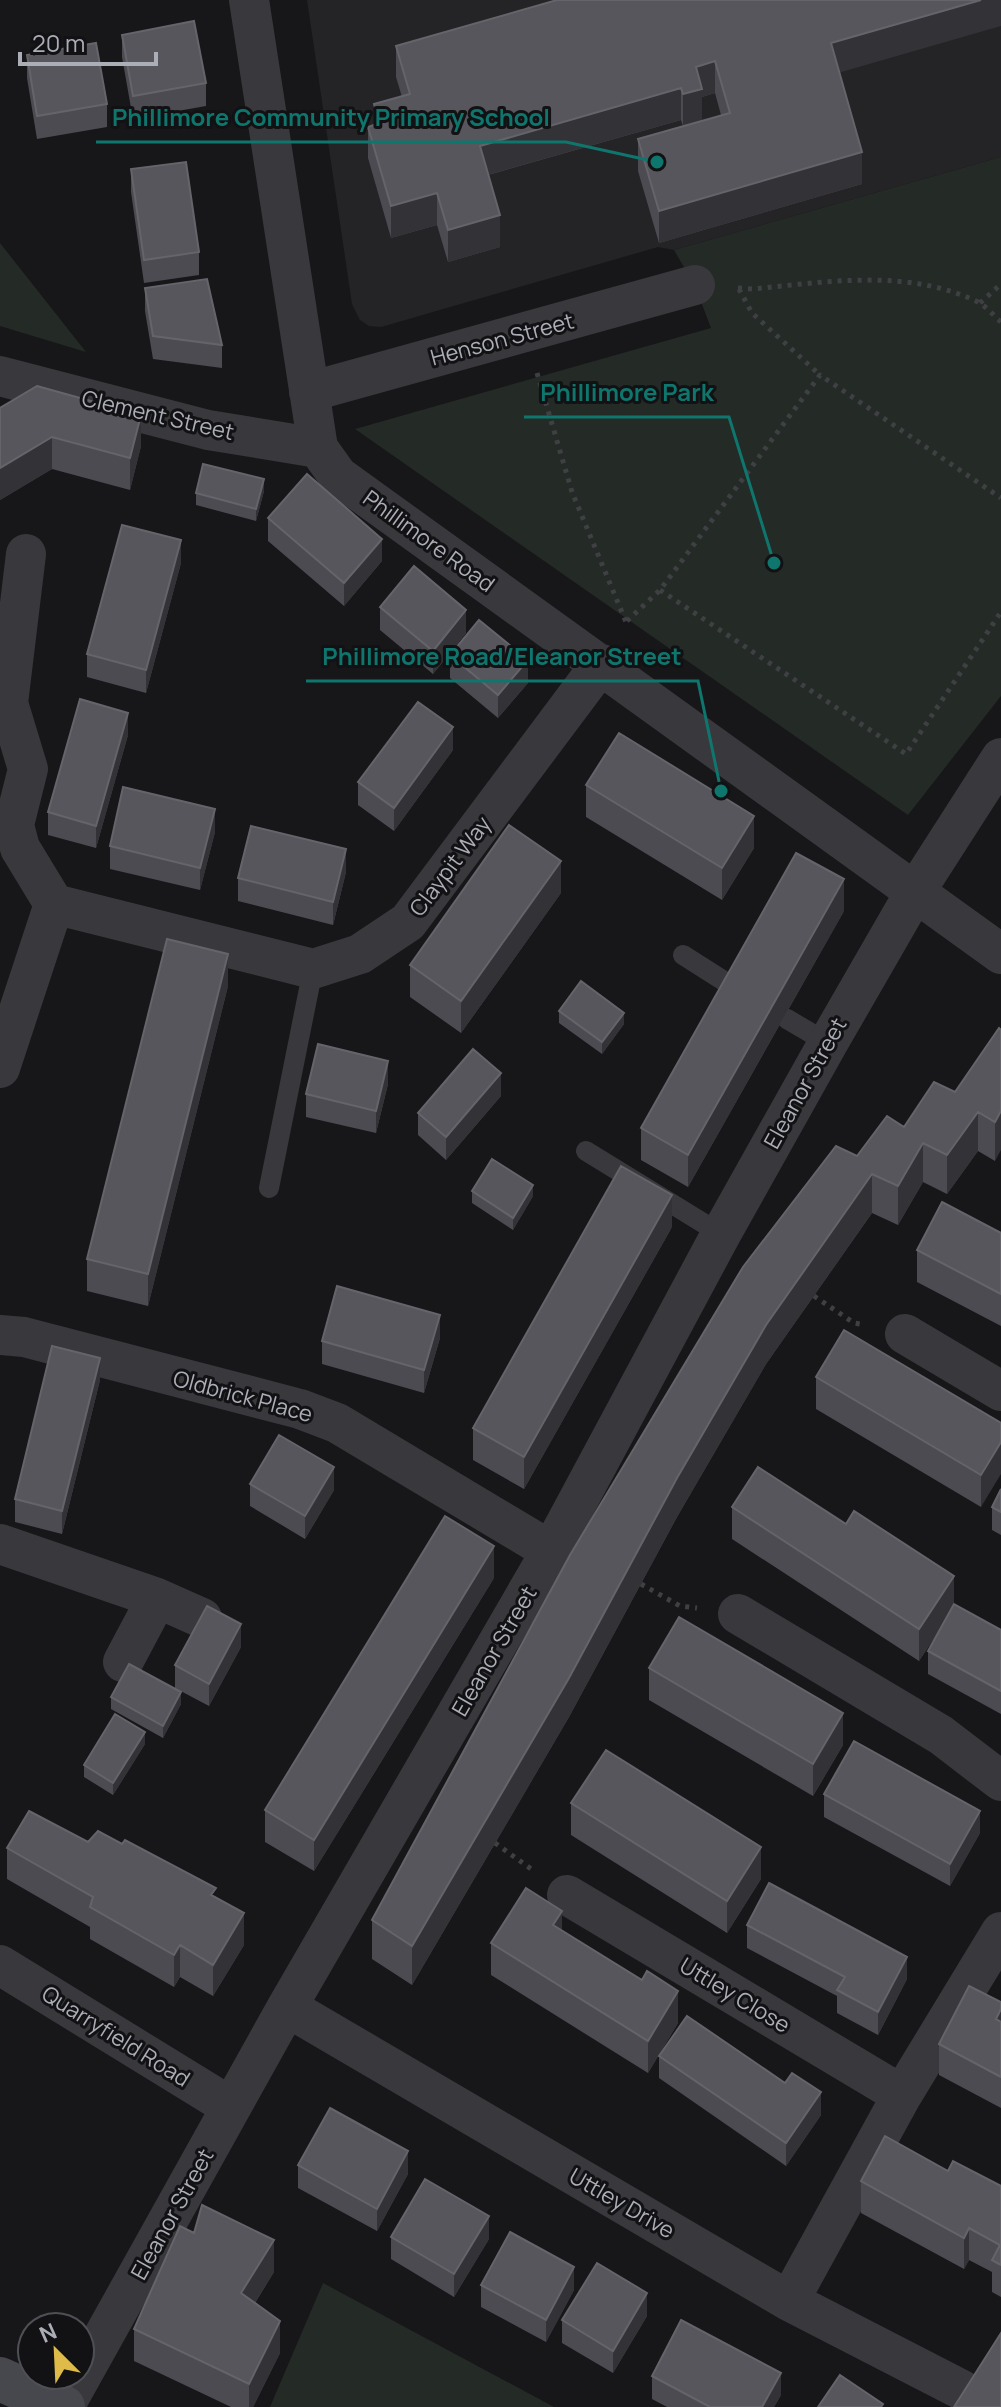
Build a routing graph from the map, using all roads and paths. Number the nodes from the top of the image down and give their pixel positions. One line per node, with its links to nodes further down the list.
1 (249, 0): 10 (street, Phillimore Road)
2 (1001, 284): 5 (path)
3 (695, 285): 4 (path); 7 (street, Henson Street)
4 (739, 288): 5 (path); 8 (path)
5 (980, 303): 6 (path)
6 (1001, 322)
7 (525, 332): 10 (street, Henson Street); 16 (path)
8 (820, 375): 12 (path); 14 (path)
9 (0, 376): 11 (street, Clement Street)
10 (309, 392): 11 (street, Phillimore Road)
11 (318, 448): 17 (street, Phillimore Road)
12 (1001, 498)
13 (26, 554): 19 (street)
14 (660, 590): 15 (path); 16 (path)
15 (1001, 612)
16 (627, 621): 17 (path)
17 (601, 664): 20 (street, Phillimore Road); 24 (street, Claypit Way)
18 (1001, 758): 20 (street, Eleanor Street)
19 (7, 823): 21 (street)
20 (915, 892): 22 (street, Phillimore Road); 27 (street, Eleanor Street)
21 (54, 904): 24 (street); 28 (street)
22 (1001, 954)
23 (683, 955): 25 (lane)
24 (313, 969): 30 (lane)
25 (735, 988)
26 (787, 1019): 27 (lane)
27 (828, 1043): 31 (street, Eleanor Street)
28 (1, 1064)
29 (586, 1151): 31 (lane)
30 (269, 1188)
31 (721, 1234): 37 (street, Eleanor Street)
32 (814, 1296): 33 (path)
33 (905, 1334): 35 (street)
34 (0, 1335): 37 (street, Oldbrick Place)
35 (1001, 1391)
36 (0, 1544): 39 (street)
37 (551, 1551): 47 (street, Eleanor Street)
38 (641, 1584): 40 (path)
39 (157, 1598): 41 (street); 42 (street)
40 (738, 1614): 43 (street)
41 (202, 1618)
42 (123, 1662)
43 (1001, 1781)
44 (567, 1895): 48 (street, Uttley Close)
45 (998, 1945): 48 (street)
46 (0, 1965): 49 (street, Quarryfield Road)
47 (287, 2007): 49 (street, Eleanor Street); 50 (street, Uttley Drive)
48 (902, 2095): 50 (street)
49 (231, 2107): 53 (street, Eleanor Street)
50 (789, 2301): 52 (street, Uttley Drive)
51 (0, 2379): 53 (main road)
52 (962, 2390)
53 (63, 2407)

